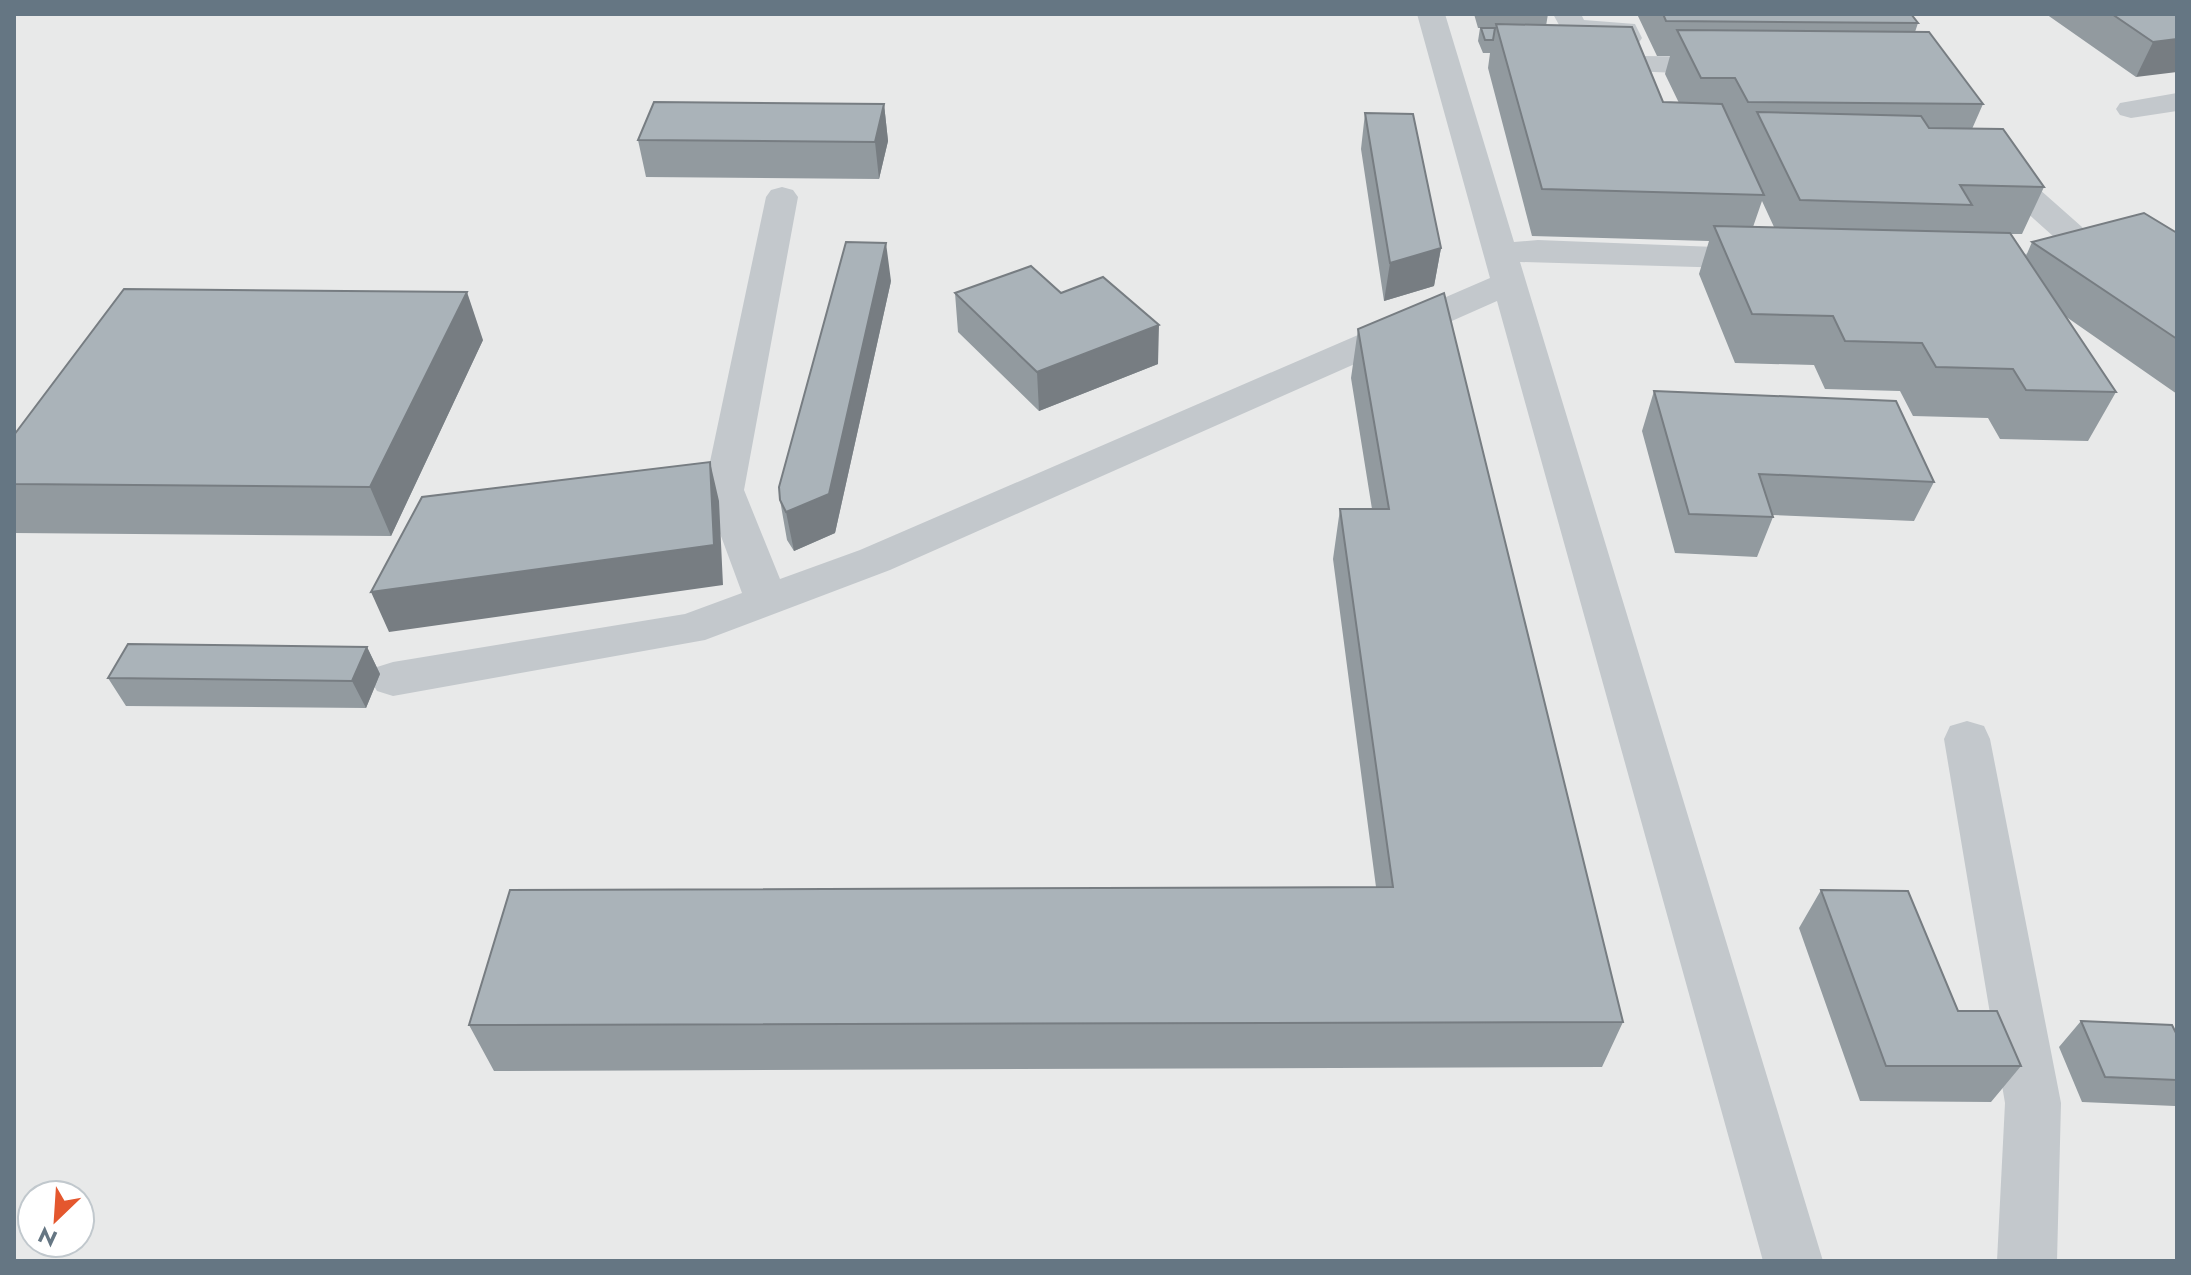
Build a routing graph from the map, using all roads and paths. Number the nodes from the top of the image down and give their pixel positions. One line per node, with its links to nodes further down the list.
1 (1431, 14): 10 (street)
2 (1567, 14): 3 (street)
3 (1751, 67)
4 (2177, 102): 5 (street)
5 (2131, 109)
6 (1978, 152): 9 (street)
7 (782, 197): 11 (street)
8 (1774, 251): 10 (street)
9 (2009, 266)
10 (1505, 268): 11 (street); 14 (street)
11 (767, 601): 12 (street)
12 (393, 679)
13 (1967, 739): 15 (street)
14 (1793, 1261)
15 (2027, 1261)

